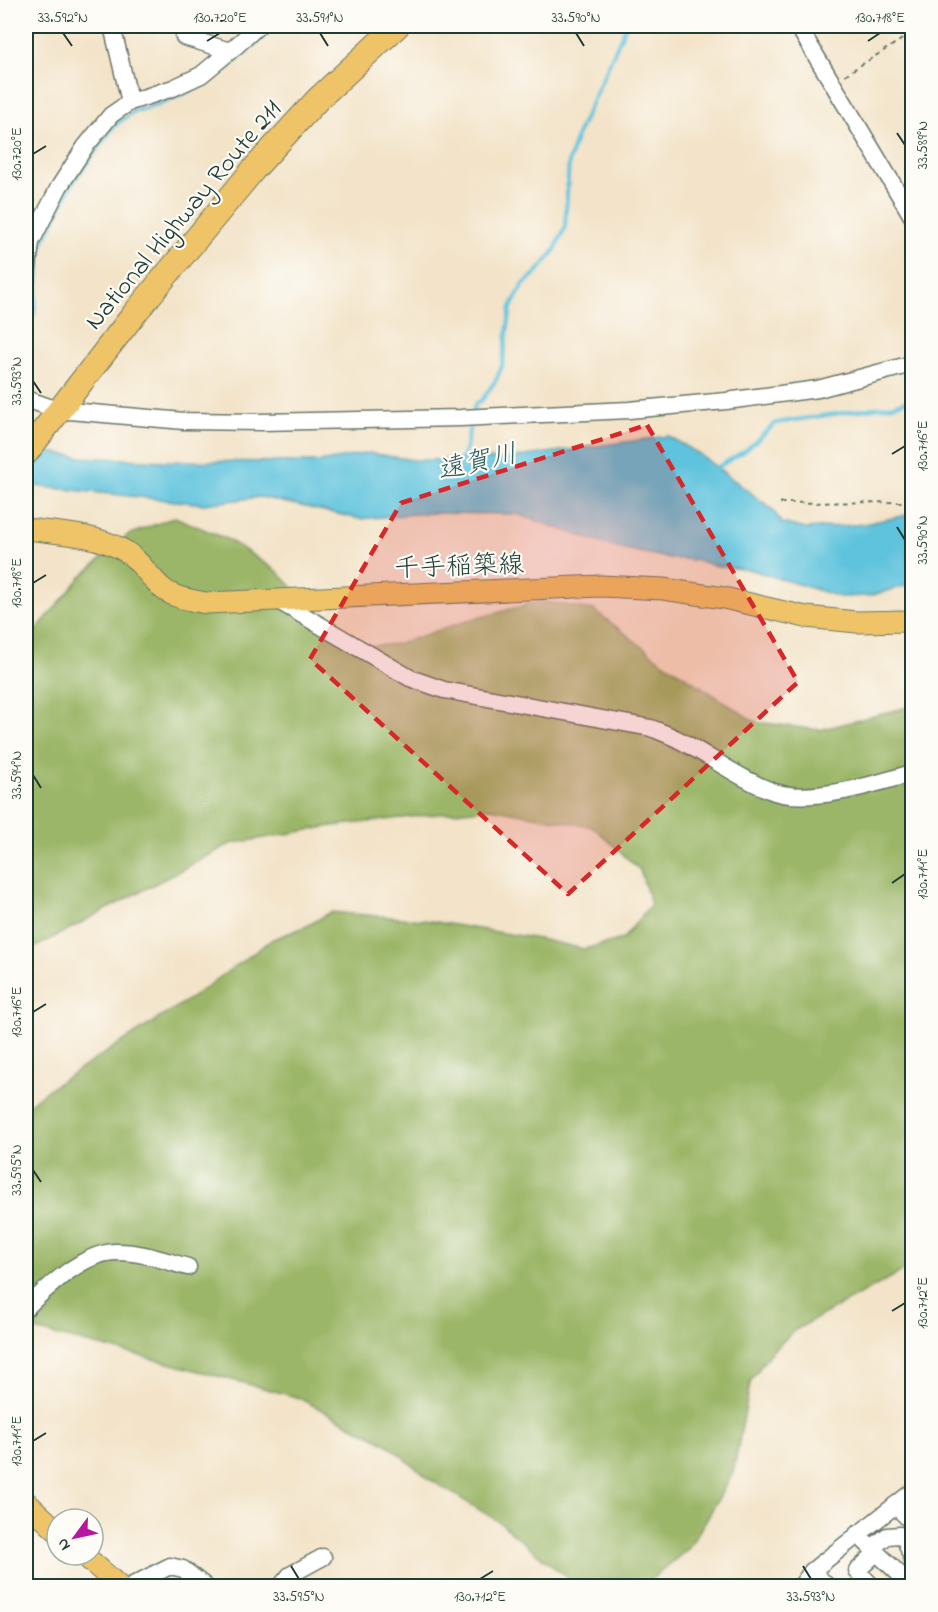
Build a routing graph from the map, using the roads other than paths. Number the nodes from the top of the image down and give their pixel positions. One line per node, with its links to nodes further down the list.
1 (112, 26): 7 (street)
2 (258, 26): 6 (street)
3 (397, 26): 13 (highway, National Highway Route 211)
4 (798, 26): 8 (street)
5 (184, 37): 6 (street)
6 (230, 51): 7 (street)
7 (130, 102): 9 (street)
8 (912, 216)
9 (28, 243): 10 (street)
10 (26, 284)
11 (912, 364): 13 (street)
12 (26, 399): 13 (street)
13 (54, 416): 14 (highway, National Highway Route 211)
14 (26, 453)
15 (26, 529): 16 (main road, 千手稲築線)
16 (277, 600): 17 (main road, 千手稲築線); 18 (street)
17 (912, 621)
18 (912, 773)
19 (188, 1268): 20 (street)
20 (26, 1308)
21 (911, 1495): 23 (street)
22 (26, 1502): 24 (main road)
23 (895, 1505): 25 (street); 26 (street)
24 (45, 1520)
25 (912, 1522)
26 (857, 1534): 27 (street); 31 (street)
27 (875, 1550): 29 (street); 32 (street); 39 (street)
28 (323, 1557): 36 (street)
29 (912, 1558)
30 (97, 1567): 33 (main road)
31 (812, 1571): 37 (street); 38 (street)
32 (904, 1584)
33 (118, 1587)
34 (131, 1587): 35 (street)
35 (205, 1587)
36 (281, 1587)
37 (801, 1587)
38 (827, 1587)
39 (872, 1587)

